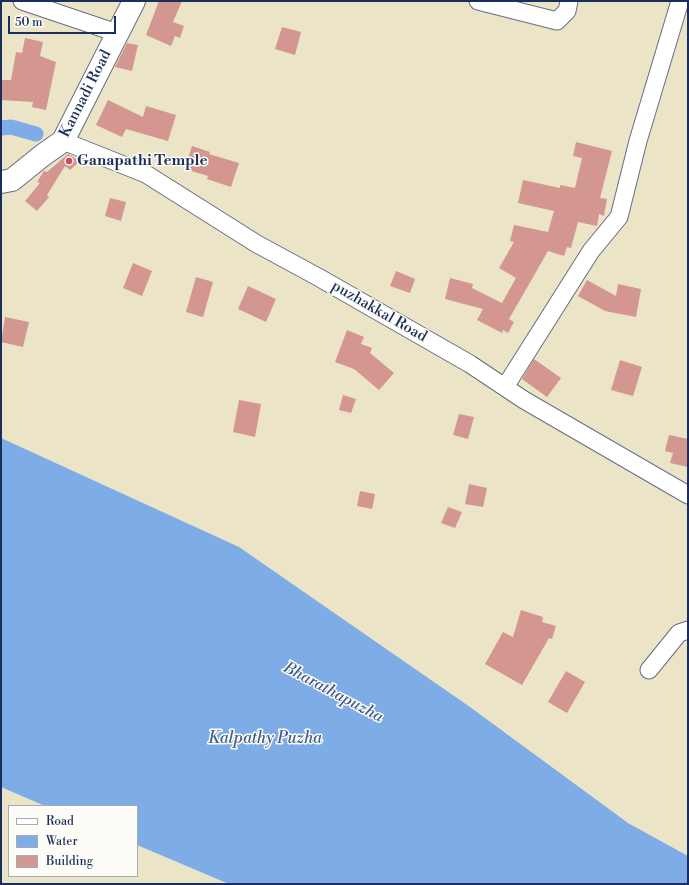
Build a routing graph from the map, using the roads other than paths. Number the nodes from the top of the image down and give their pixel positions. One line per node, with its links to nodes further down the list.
1 (22, 1): 6 (street)
2 (134, 1): 6 (street, Kannadi Road)
3 (478, 1): 4 (street)
4 (569, 1)
5 (680, 1): 9 (street)
6 (117, 33): 7 (street, Kannadi Road)
7 (64, 141): 8 (street, Kannadi Road); 9 (street, puzhakkal Road)
8 (1, 182)
9 (505, 387): 10 (street, puzhakkal Road)
10 (688, 495)
11 (688, 630): 12 (street)
12 (649, 670)

